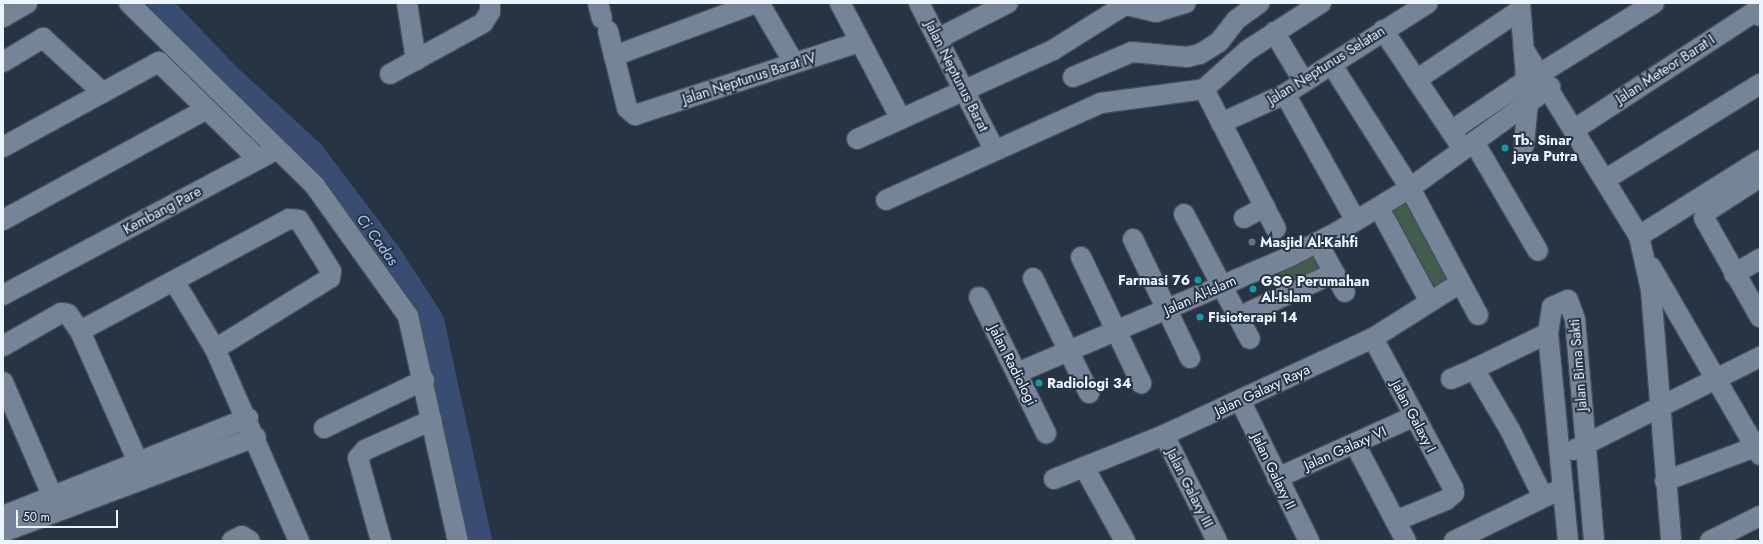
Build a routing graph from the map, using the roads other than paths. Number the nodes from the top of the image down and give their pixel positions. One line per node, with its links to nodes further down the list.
1 (27, 3): 18 (street)
2 (129, 3): 49 (street)
3 (407, 3): 25 (street)
4 (756, 3): 24 (street)
5 (759, 3): 27 (street)
6 (840, 3): 23 (street)
7 (919, 3): 22 (street, Jalan Neptunus Barat)
8 (1186, 3): 13 (street)
9 (1259, 3): 30 (street)
10 (1321, 3): 21 (street)
11 (1428, 3): 20 (street, Jalan Neptunus Selatan)
12 (1654, 3): 32 (street)
13 (1127, 4): 36 (street)
14 (999, 5): 22 (street)
15 (1520, 7): 31 (street); 32 (street)
16 (489, 10): 25 (street)
17 (1758, 14): 42 (street, Jalan Meteor Barat I)
18 (3, 17)
19 (603, 17): 24 (street)
20 (1383, 30): 28 (street, Jalan Neptunus Selatan); 31 (street)
21 (1274, 32): 33 (street); 35 (street)
22 (939, 38): 36 (street, Jalan Neptunus Barat)
23 (860, 42): 27 (street, Jalan Neptunus Barat IV); 41 (street)
24 (614, 56): 27 (street, Jalan Neptunus Barat IV)
25 (416, 60): 29 (street)
26 (3, 62): 37 (street)
27 (794, 63)
28 (1332, 65): 33 (street, Jalan Neptunus Selatan); 55 (street)
29 (390, 74)
30 (1073, 77)
31 (1416, 80): 44 (street)
32 (1539, 80): 39 (street); 42 (street); 44 (street)
33 (1304, 82): 38 (street, Jalan Neptunus Selatan)
34 (1760, 84): 53 (street)
35 (1204, 90): 43 (street); 50 (street)
36 (966, 92): 41 (street); 50 (street, Jalan Neptunus Barat)
37 (103, 93): 40 (street); 48 (street)
38 (1285, 94): 43 (street, Jalan Neptunus Selatan); 62 (street)
39 (1528, 102): 46 (street, Jalan Al-Islam); 47 (street)
40 (207, 109): 51 (street); 61 (street)
41 (901, 119): 45 (street)
42 (1585, 122): 53 (street)
43 (1222, 123): 57 (street)
44 (1451, 131): 46 (street)
45 (857, 138)
46 (1468, 145): 55 (street, Jalan Al-Islam); 67 (street)
47 (1524, 145)
48 (3, 147)
49 (278, 149): 51 (street, Kembang Pare); 98 (street)
50 (994, 150): 56 (street)
51 (258, 159): 78 (street, Kembang Pare)
52 (1760, 160): 64 (street)
53 (1614, 174): 64 (street)
54 (1760, 177): 72 (street)
55 (1410, 188): 58 (street, Jalan Al-Islam); 75 (street)
56 (886, 200)
57 (1265, 208): 60 (street); 63 (street)
58 (1379, 208): 62 (street, Jalan Al-Islam); 80 (street)
59 (1184, 214): 76 (street)
60 (1244, 218)
61 (3, 220)
62 (1356, 221): 66 (street, Jalan Al-Islam)
63 (1276, 229)
64 (1639, 236): 69 (street)
65 (1133, 239): 81 (street)
66 (1317, 242): 71 (street); 76 (street, Jalan Al-Islam)
67 (1538, 251)
68 (1081, 257): 86 (street)
69 (1645, 257): 99 (street); 104 (street)
70 (1760, 259): 72 (street)
71 (1334, 273): 77 (street); 83 (street)
72 (1734, 274): 84 (street)
73 (1033, 278): 92 (street)
74 (174, 281): 85 (street); 91 (street); 91 (street)
75 (1460, 283): 80 (street, Jalan Galaxy Raya); 82 (street)
76 (1221, 286): 81 (street, Jalan Al-Islam); 83 (street)
77 (1345, 292)
78 (3, 295)
79 (979, 297): 96 (street, Jalan Radiologi)
80 (1429, 300): 88 (street, Jalan Galaxy Raya)
81 (1168, 310): 86 (street, Jalan Al-Islam); 94 (street)
82 (1478, 315)
83 (1238, 317): 89 (street)
84 (1760, 317)
85 (80, 331): 90 (street); 116 (street)
86 (1116, 331): 92 (street, Jalan Al-Islam); 101 (street)
87 (1548, 333): 95 (street); 113 (street, Jalan Bima Sakti); 115 (street, Jalan Bima Sakti)
88 (1373, 338): 103 (street, Jalan Galaxy Raya); 105 (street, Jalan Galaxy I)
89 (1250, 339)
90 (3, 346)
91 (215, 349): 106 (street)
92 (1070, 351): 96 (street, Jalan Al-Islam); 102 (street)
93 (1760, 357): 99 (street)
94 (1190, 358)
95 (1474, 369): 97 (street); 123 (street)
96 (1017, 373): 109 (street, Jalan Radiologi)
97 (1451, 379)
98 (424, 380): 107 (street); 108 (street)
99 (1714, 380): 104 (street); 114 (street)
100 (3, 382): 124 (street)
101 (1141, 382)
102 (1089, 393)
103 (1240, 400): 110 (street, Jalan Galaxy Raya); 118 (street, Jalan Galaxy II)
104 (1659, 407): 113 (street); 121 (street)
105 (1413, 417): 112 (street, Jalan Galaxy VI); 127 (street, Jalan Galaxy I)
106 (248, 418): 111 (street); 116 (street)
107 (432, 420): 132 (street); 133 (street)
108 (324, 428)
109 (1046, 433)
110 (1164, 435): 117 (street, Jalan Galaxy Raya); 135 (street, Jalan Galaxy III)
111 (256, 437): 120 (street); 131 (street)
112 (1355, 444): 118 (street, Jalan Galaxy VI); 127 (street)
113 (1585, 445): 115 (street); 140 (street, Jalan Bima Sakti)
114 (1758, 451): 121 (street)
115 (1560, 457): 122 (street, Jalan Bima Sakti)
116 (137, 462): 120 (street); 124 (street)
117 (1084, 467): 119 (street, Jalan Galaxy Raya); 134 (street)
118 (1277, 478): 136 (street, Jalan Galaxy II)
119 (1054, 479)
120 (146, 480): 124 (street)
121 (1665, 481): 141 (street)
122 (1563, 489): 123 (street); 139 (street, Jalan Bima Sakti)
123 (1543, 497): 138 (street)
124 (57, 504): 125 (street); 128 (street)
125 (3, 516)
126 (1760, 516): 142 (street)
127 (1395, 521): 137 (street)
128 (3, 532)
129 (232, 541): 130 (street)
130 (250, 541)
131 (299, 541)
132 (381, 541)
133 (458, 541)
134 (1125, 541)
135 (1217, 541)
136 (1309, 541)
137 (1406, 541)
138 (1454, 541)
139 (1568, 541)
140 (1594, 541)
141 (1671, 541)
142 (1710, 541)

